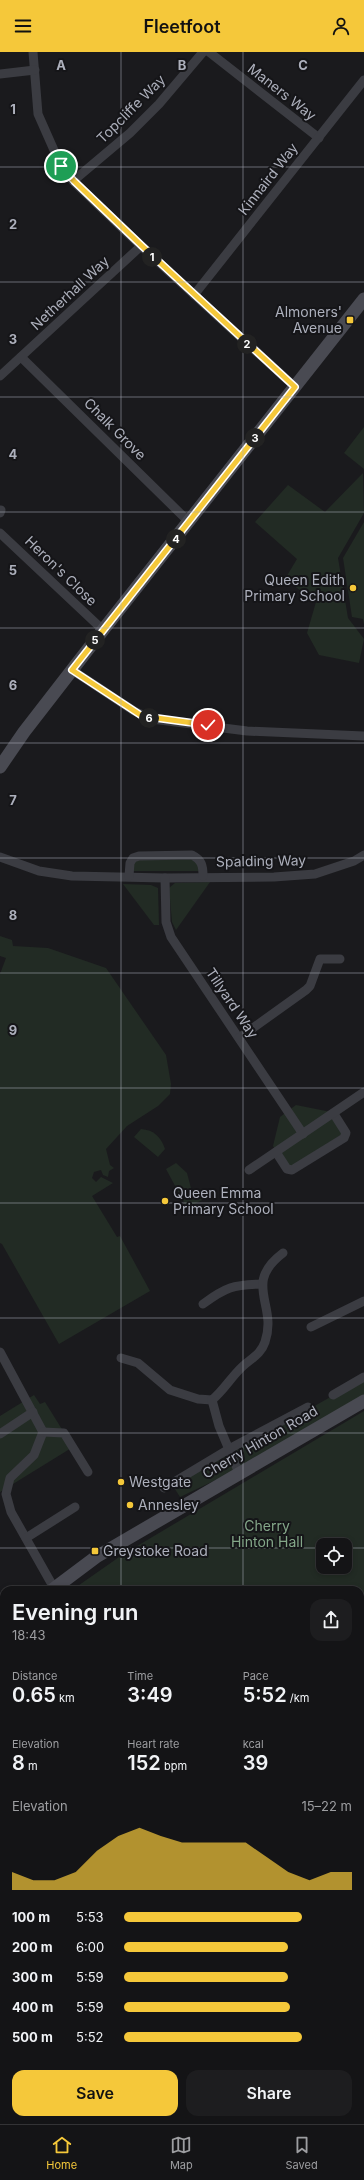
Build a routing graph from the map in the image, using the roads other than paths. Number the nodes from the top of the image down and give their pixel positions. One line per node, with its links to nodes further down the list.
1 (33, 52): 4 (street)
2 (203, 52): 8 (street, Topcliffe Way)
3 (209, 52): 7 (street, Maners Way)
4 (35, 70): 5 (street); 8 (street)
5 (0, 74)
6 (364, 80): 7 (street, Kinnaird Way)
7 (319, 138): 10 (street, Kinnaird Way)
8 (74, 181): 9 (street)
9 (142, 246): 10 (street); 12 (street, Netherhall Way)
10 (194, 295): 14 (street)
11 (364, 299): 14 (street)
12 (21, 357): 13 (street, Netherhall Way); 15 (street, Chalk Grove)
13 (0, 376)
14 (295, 387): 15 (street)
15 (189, 522): 17 (street)
16 (0, 533): 17 (street, Heron's Close)
17 (103, 630): 18 (street)
18 (72, 670): 19 (street); 20 (street)
19 (364, 736)
20 (1, 761)
21 (364, 855): 24 (street, Spalding Way)
22 (0, 857): 23 (street, Spalding Way)
23 (129, 876): 24 (street, Spalding Way); 25 (street, Spalding Way)
24 (203, 876): 25 (street, Spalding Way)
25 (165, 878): 27 (street, Tillyard Way)
26 (340, 959): 27 (street)
27 (239, 1038): 30 (street, Tillyard Way)
28 (364, 1092): 29 (street)
29 (334, 1114): 30 (street); 31 (street)
30 (303, 1134): 31 (street)
31 (276, 1152): 32 (street)
32 (249, 1170)
33 (283, 1253): 34 (street)
34 (261, 1284): 36 (street); 42 (street)
35 (364, 1301): 37 (street)
36 (203, 1304)
37 (311, 1327)
38 (0, 1352): 45 (street)
39 (121, 1358): 42 (street)
40 (364, 1377): 41 (street)
41 (333, 1395)
42 (212, 1400): 48 (street)
43 (364, 1401): 50 (street, Cherry Hinton Road)
44 (308, 1407): 48 (street)
45 (33, 1412): 46 (street); 47 (street)
46 (43, 1432): 49 (street); 51 (street)
47 (0, 1434)
48 (229, 1449): 50 (street); 52 (street)
49 (88, 1472)
50 (240, 1472): 56 (street, Cherry Hinton Road)
51 (4, 1483): 54 (street)
52 (164, 1488)
53 (75, 1507): 54 (street)
54 (26, 1538): 55 (street)
55 (51, 1586)
56 (57, 1586)

